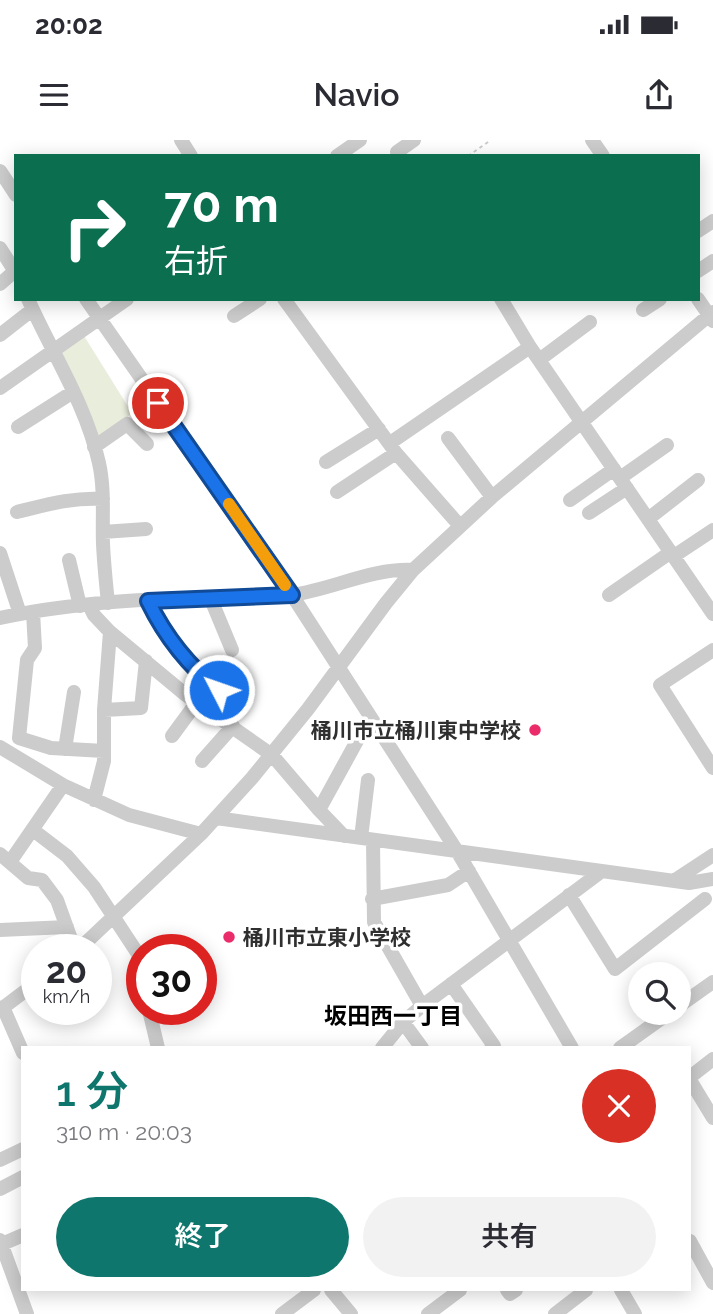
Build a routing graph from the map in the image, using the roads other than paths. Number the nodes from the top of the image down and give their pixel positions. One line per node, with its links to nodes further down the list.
1 (360, 140): 4 (street)
2 (414, 140): 3 (street)
3 (396, 149)
4 (340, 154)
5 (0, 171): 6 (street)
6 (14, 192)
7 (0, 248): 8 (street)
8 (14, 270)
9 (14, 273): 10 (street)
10 (0, 285)
11 (87, 301): 22 (street)
12 (124, 301): 22 (street)
13 (257, 301): 20 (street)
14 (285, 301): 31 (street)
15 (502, 301): 26 (street)
16 (657, 301): 19 (street)
17 (700, 301): 21 (street)
18 (30, 304): 24 (street); 25 (street)
19 (643, 310)
20 (234, 316)
21 (711, 316): 29 (street)
22 (99, 318): 25 (street); 56 (street)
23 (590, 322): 26 (street)
24 (0, 335)
25 (52, 350): 27 (street); 28 (street)
26 (535, 354): 29 (street); 36 (street)
27 (0, 388)
28 (74, 392): 30 (street); 35 (street)
29 (582, 422): 38 (street); 41 (street)
30 (18, 427)
31 (379, 429): 36 (street); 37 (street)
32 (448, 438): 41 (street)
33 (147, 444): 35 (street)
34 (667, 445): 38 (street)
35 (94, 447): 42 (street)
36 (393, 448): 40 (street); 47 (street)
37 (326, 462)
38 (620, 478): 43 (street); 45 (street); 46 (street)
39 (698, 480): 46 (street)
40 (337, 492)
41 (492, 497): 47 (street)
42 (103, 499): 44 (street); 50 (street)
43 (570, 500)
44 (17, 512)
45 (589, 513)
46 (648, 519): 52 (street)
47 (460, 526): 54 (street)
48 (146, 529): 50 (street)
49 (713, 530): 52 (street)
50 (103, 532): 61 (street)
51 (0, 553): 63 (street)
52 (672, 554): 57 (street); 58 (street)
53 (69, 560): 62 (street)
54 (413, 570): 56 (street); 70 (street)
55 (713, 586): 58 (street)
56 (292, 595): 59 (street); 70 (street)
57 (609, 595)
58 (701, 596): 64 (street)
59 (210, 597): 60 (street); 67 (street)
60 (148, 601): 61 (street); 74 (street)
61 (108, 603): 62 (street)
62 (85, 605): 63 (street); 66 (street)
63 (26, 613): 65 (street); 79 (street)
64 (713, 614)
65 (0, 618)
66 (110, 632): 69 (street); 73 (street)
67 (232, 650)
68 (713, 650): 83 (street)
69 (146, 661): 72 (street); 73 (street)
70 (339, 668): 81 (street); 94 (street)
71 (74, 692): 79 (street)
72 (197, 702): 74 (street); 76 (street)
73 (104, 710): 80 (street)
74 (219, 717): 75 (street)
75 (233, 726): 81 (street); 82 (street)
76 (172, 736)
77 (358, 739): 88 (street)
78 (0, 747): 84 (street)
79 (58, 749): 80 (street); 84 (street)
80 (104, 751): 87 (street)
81 (272, 755): 88 (street); 89 (street)
82 (202, 761)
83 (713, 768)
84 (43, 773): 86 (street)
85 (369, 780): 93 (street)
86 (63, 785): 87 (street); 90 (street)
87 (94, 800): 91 (street)
88 (319, 810): 92 (street)
89 (216, 818): 91 (street); 92 (street)
90 (33, 830): 96 (street); 104 (street)
91 (201, 834): 104 (street)
92 (344, 836): 93 (street)
93 (367, 839): 94 (street); 102 (street)
94 (457, 851): 97 (street); 98 (street)
95 (713, 855): 100 (street)
96 (5, 858): 105 (street)
97 (469, 871): 102 (street); 110 (street)
98 (602, 871): 100 (street); 101 (street)
99 (713, 879): 100 (street)
100 (682, 881): 103 (street)
101 (569, 895): 103 (street); 110 (street)
102 (372, 899): 115 (street)
103 (709, 904)
104 (113, 917): 108 (street); 109 (street)
105 (67, 927): 106 (street); 107 (street)
106 (0, 930)
107 (70, 934)
108 (94, 934)
109 (126, 936)
110 (510, 939): 112 (street); 124 (street)
111 (713, 982): 114 (street)
112 (451, 984): 115 (street); 123 (street)
113 (21, 994): 116 (street)
114 (691, 998)
115 (422, 1006): 117 (street)
116 (2, 1008): 126 (street)
117 (403, 1022): 121 (street); 122 (street)
118 (153, 1025): 120 (street)
119 (652, 1025): 125 (street)
120 (158, 1046)
121 (384, 1046)
122 (421, 1046)
123 (494, 1046)
124 (571, 1046)
125 (623, 1046)
126 (21, 1049)
127 (713, 1059): 128 (street)
128 (691, 1078)
129 (691, 1081): 130 (street)
130 (713, 1118)
131 (21, 1150): 132 (street)
132 (0, 1160)
133 (21, 1178): 134 (street)
134 (0, 1189)
135 (21, 1236): 136 (street)
136 (0, 1243): 144 (street)
137 (691, 1243): 138 (street)
138 (713, 1283)
139 (313, 1291): 145 (street)
140 (332, 1291): 146 (street)
141 (585, 1291): 149 (street)
142 (622, 1291): 150 (street)
143 (458, 1292): 147 (street); 148 (street)
144 (27, 1314)
145 (282, 1314)
146 (351, 1314)
147 (428, 1314)
148 (446, 1314)
149 (555, 1314)
150 (635, 1314)

